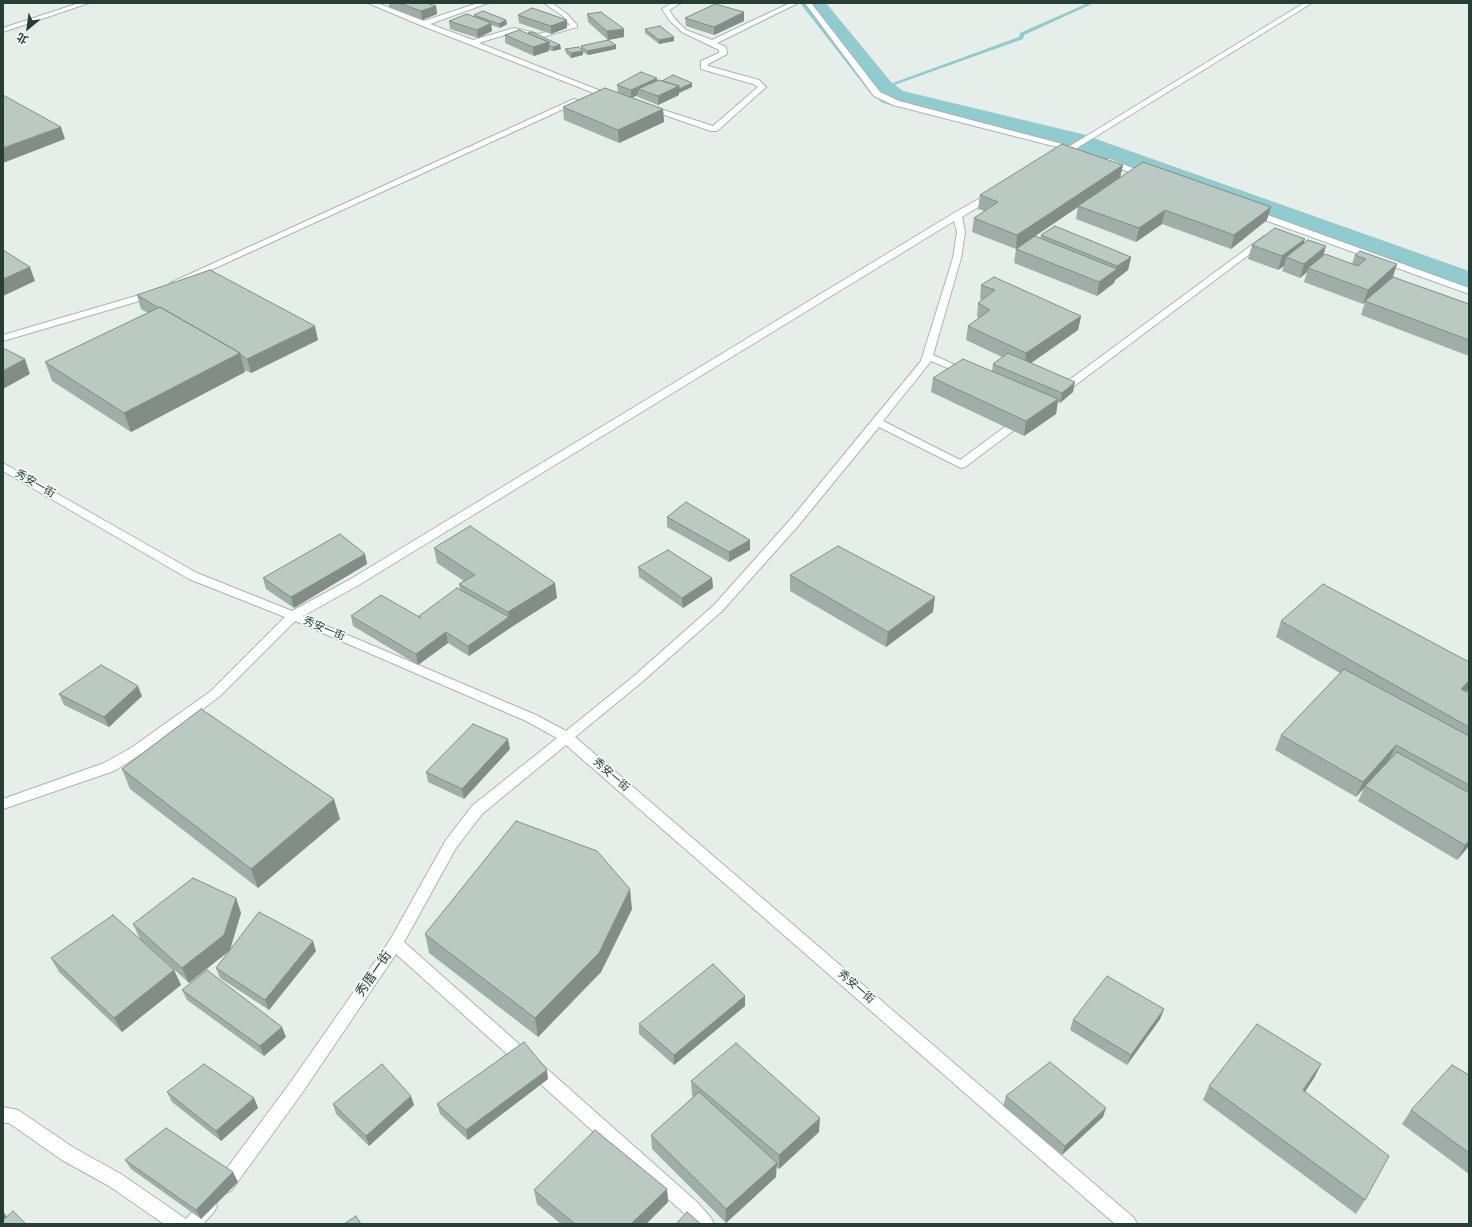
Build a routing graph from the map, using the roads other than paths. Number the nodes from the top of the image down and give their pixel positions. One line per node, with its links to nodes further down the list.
1 (86, 3): 10 (street)
2 (371, 3): 9 (street)
3 (485, 3): 9 (street)
4 (547, 3): 11 (street)
5 (678, 3): 12 (street)
6 (795, 3): 12 (street)
7 (808, 3): 16 (street)
8 (1309, 3): 16 (street)
9 (422, 24): 11 (street)
10 (3, 30)
11 (471, 43): 13 (street)
12 (712, 43): 15 (street)
13 (590, 95): 14 (street); 25 (street)
14 (619, 99)
15 (641, 106)
16 (1075, 150): 18 (street)
17 (1101, 159): 19 (street)
18 (1052, 160)
19 (1152, 177)
20 (1004, 187): 22 (street)
21 (1248, 211): 23 (street)
22 (957, 215): 26 (street, 秀厝一街); 32 (street)
23 (1278, 229): 24 (street); 28 (street)
24 (1469, 291)
25 (3, 338)
26 (927, 356): 27 (street); 30 (street, 秀厝一街)
27 (978, 376)
28 (1051, 398)
29 (1033, 412): 30 (street)
30 (877, 422): 33 (street, 秀厝一街)
31 (3, 466): 32 (street, 秀安一街)
32 (293, 616): 33 (street, 秀安一街); 34 (street)
33 (566, 737): 35 (street, 秀厝一街); 40 (street, 秀安一街)
34 (3, 804)
35 (395, 944): 38 (street, 秀厝一街); 39 (street)
36 (3, 1115): 37 (street)
37 (179, 1224)
38 (192, 1224)
39 (705, 1224)
40 (1128, 1224)

